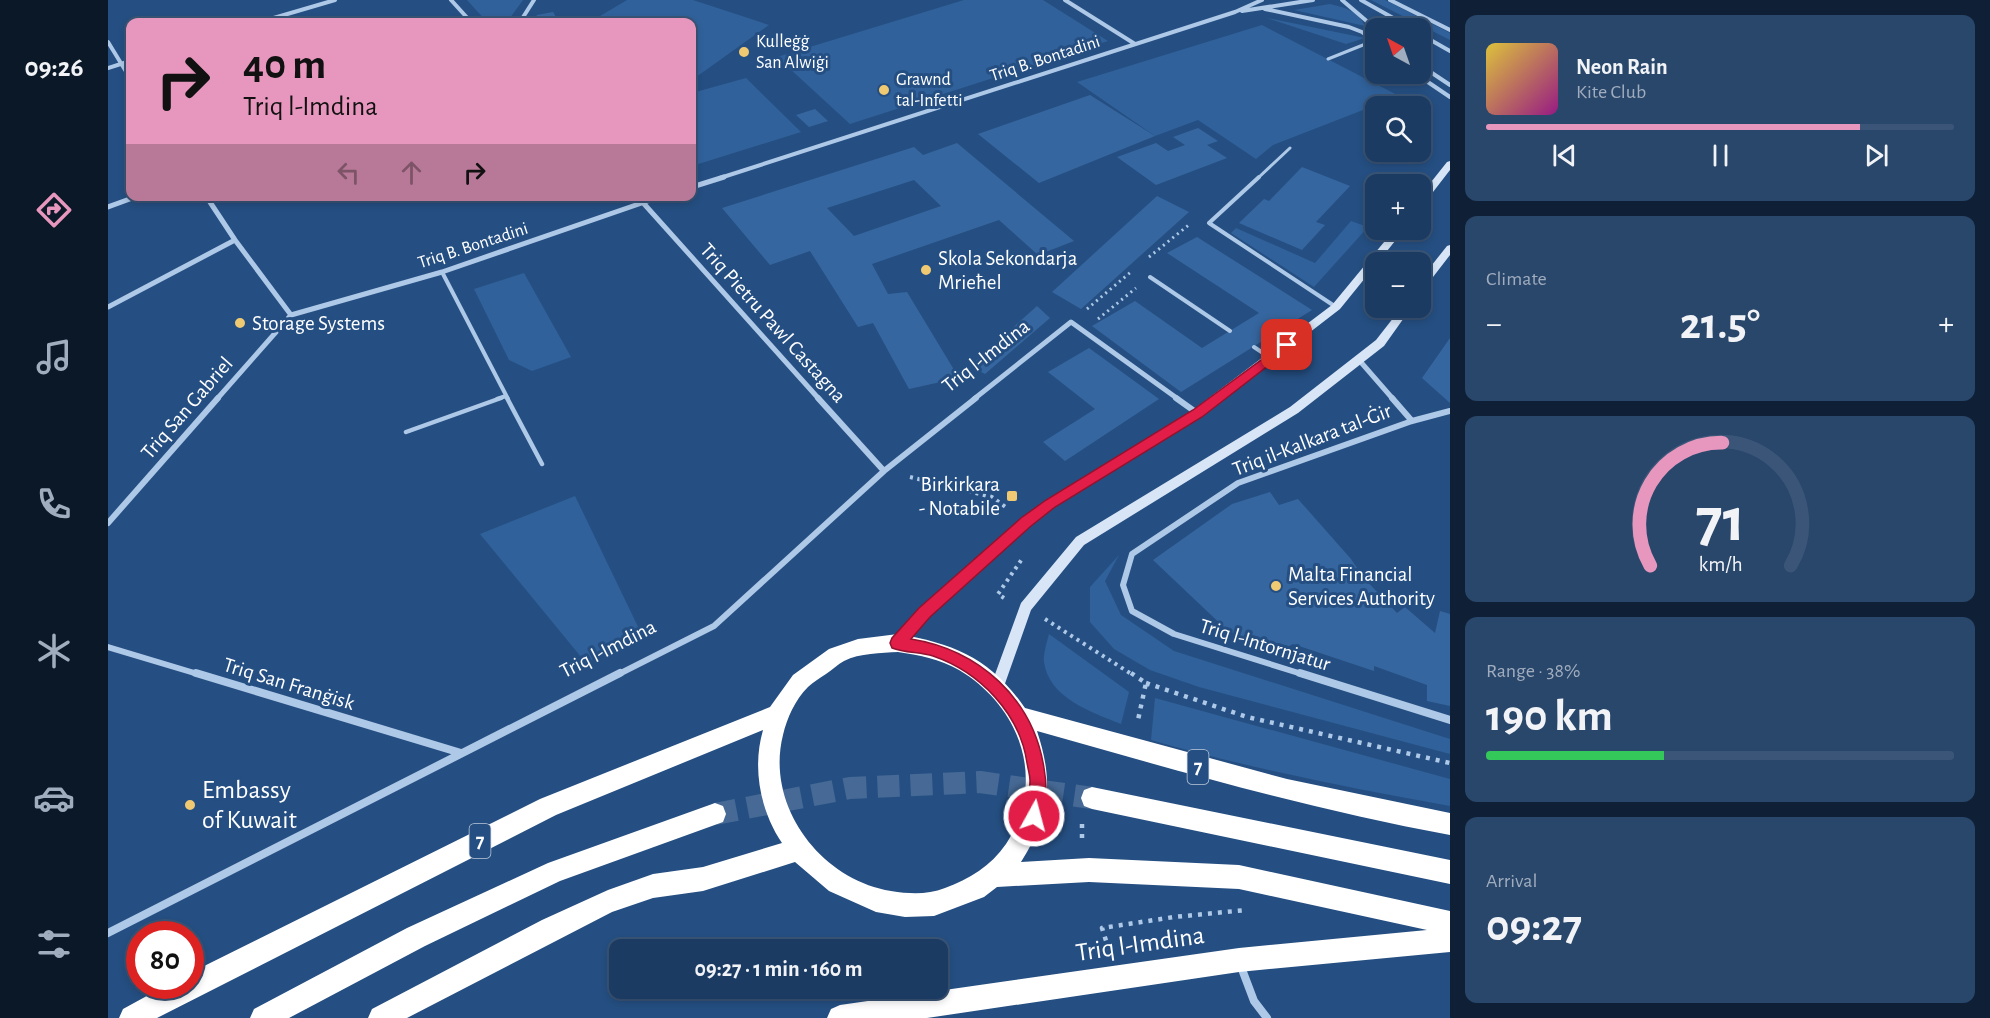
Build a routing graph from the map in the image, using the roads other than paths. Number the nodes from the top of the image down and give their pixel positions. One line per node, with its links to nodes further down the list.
1 (335, 0): 12 (street)
2 (451, 0): 13 (street)
3 (534, 0): 14 (street)
4 (1065, 0): 21 (street)
5 (1262, 0): 11 (street, Triq B. Bontadini)
6 (1313, 0): 10 (street, Triq B. Bontadini)
7 (1342, 0): 16 (street)
8 (1361, 0): 15 (street)
9 (1390, 0): 17 (street)
10 (1265, 9): 11 (street, Triq B. Bontadini); 18 (street)
11 (1235, 12): 21 (street, Triq B. Bontadini)
12 (274, 18)
13 (467, 18)
14 (523, 18)
15 (1393, 18)
16 (1365, 20)
17 (1450, 30)
18 (1365, 34)
19 (1431, 40): 23 (street)
20 (108, 42): 26 (street)
21 (1135, 44): 37 (street, Triq B. Bontadini)
22 (1365, 45): 24 (lane)
23 (1450, 51)
24 (1328, 59)
25 (126, 62): 26 (street)
26 (122, 63): 27 (street); 28 (street)
27 (108, 68)
28 (126, 70)
29 (1431, 72): 31 (street)
30 (1431, 84): 32 (street)
31 (1450, 85)
32 (1450, 97)
33 (1290, 148): 51 (lane)
34 (1450, 164): 36 (main road)
35 (1450, 178): 36 (main road)
36 (1435, 184): 38 (main road)
37 (696, 186)
38 (1431, 189)
39 (126, 200): 43 (street)
40 (209, 201): 44 (street)
41 (648, 201): 42 (street, Triq B. Bontadini)
42 (643, 203): 47 (street, Triq B. Bontadini); 64 (street, Triq Pietru Pawl Castagna)
43 (108, 207)
44 (235, 240): 50 (street); 52 (street)
45 (1391, 240): 51 (main road)
46 (1450, 248): 48 (main road)
47 (442, 272): 52 (street, Triq B. Bontadini); 58 (lane)
48 (1431, 273)
49 (1150, 277): 54 (lane)
50 (108, 307)
51 (1336, 307): 56 (main road)
52 (291, 315): 65 (street, Triq San Gabriel)
53 (1399, 318): 57 (main road)
54 (1230, 331)
55 (1254, 347): 56 (lane)
56 (1270, 358): 60 (main road)
57 (1359, 360): 61 (street); 69 (main road)
58 (506, 396): 62 (lane); 63 (lane)
59 (1450, 411): 61 (street, Triq il-Kalkara tal-Ġir)
60 (1197, 413): 64 (street, Triq l-Imdina); 67 (main road)
61 (1412, 421): 66 (street, Triq il-Kalkara tal-Ġir)
62 (406, 432)
63 (542, 464)
64 (884, 471): 73 (street, Triq l-Imdina)
65 (108, 524)
66 (1132, 554): 72 (street, Triq l-Intornjatur)
67 (898, 643): 69 (highway); 70 (highway)
68 (108, 647): 73 (street, Triq San Franġisk)
69 (997, 687): 71 (highway)
70 (783, 703): 77 (highway); 84 (highway, 7)
71 (1020, 716): 76 (highway, 7); 79 (highway)
72 (1450, 720)
73 (461, 753): 81 (street, Triq l-Imdina)
74 (1092, 798): 78 (highway)
75 (715, 814): 85 (highway)
76 (1450, 824)
77 (798, 850): 79 (highway); 86 (highway)
78 (1450, 872)
79 (997, 875): 80 (highway)
80 (1450, 923)
81 (108, 933)
82 (1450, 940): 83 (highway, Triq l-Imdina)
83 (1239, 960): 87 (highway, Triq l-Imdina); 88 (street)
84 (132, 1018)
85 (263, 1018)
86 (381, 1018)
87 (840, 1018)
88 (1267, 1018)

